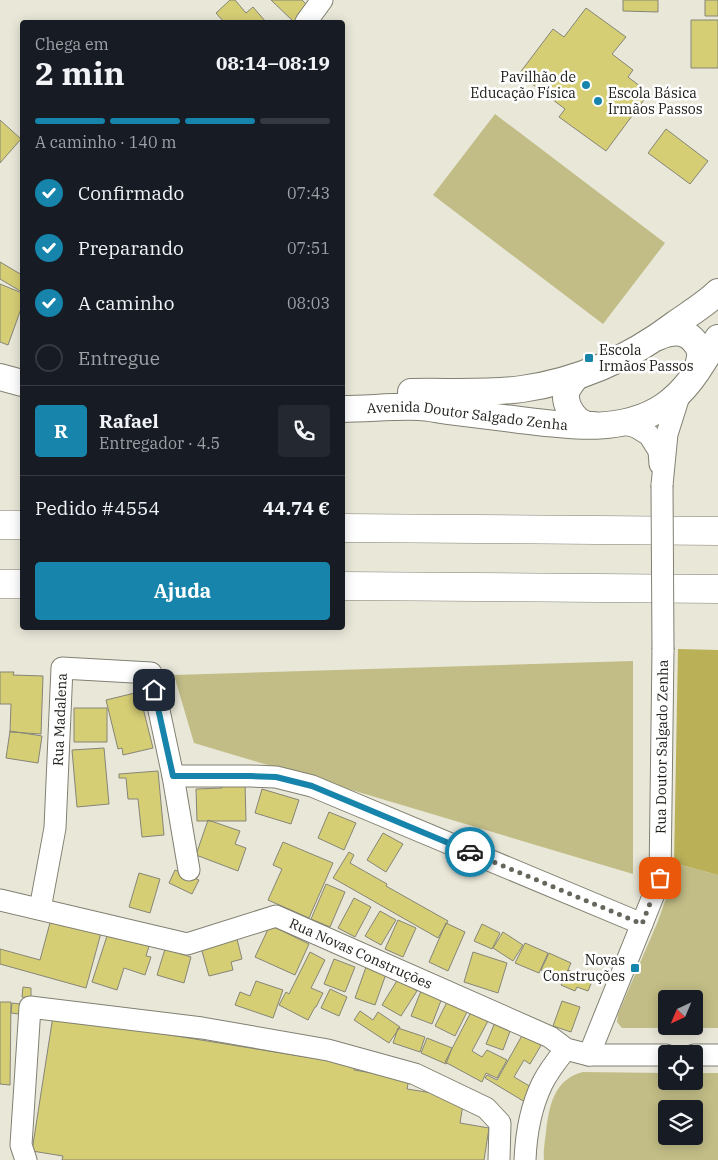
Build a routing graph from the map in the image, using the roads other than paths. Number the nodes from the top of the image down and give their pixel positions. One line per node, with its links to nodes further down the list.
1 (322, 0): 2 (street)
2 (307, 20)
3 (718, 292): 4 (main road, Avenida Doutor Salgado Zenha)
4 (658, 337): 6 (main road, Avenida Doutor Salgado Zenha); 7 (main road, Avenida Doutor Salgado Zenha)
5 (718, 338): 6 (main road, Avenida Doutor Salgado Zenha)
6 (697, 371): 10 (main road, Avenida Doutor Salgado Zenha)
7 (576, 377): 12 (main road, Avenida Doutor Salgado Zenha); 16 (main road, Avenida Doutor Salgado Zenha)
8 (0, 378): 9 (main road)
9 (20, 383)
10 (680, 393): 15 (main road, Avenida Doutor Salgado Zenha); 17 (street, Rua Doutor Salgado Zenha)
11 (0, 394): 13 (main road)
12 (345, 395)
13 (20, 399)
14 (345, 409): 16 (main road, Avenida Doutor Salgado Zenha)
15 (621, 423): 16 (main road, Avenida Doutor Salgado Zenha); 17 (street, Rua Doutor Salgado Zenha)
16 (593, 425)
17 (662, 485): 30 (street, Rua Doutor Salgado Zenha, bridge)
18 (0, 525): 19 (highway)
19 (20, 525)
20 (345, 528): 21 (highway)
21 (718, 532)
22 (0, 584): 23 (highway)
23 (20, 584)
24 (345, 586): 25 (highway)
25 (718, 589)
26 (173, 776): 27 (street, Rua Madalena); 29 (street, Rua Madalena); 30 (street)
27 (188, 870)
28 (0, 900): 29 (street, Rua Novas Construções)
29 (40, 909): 31 (street, Rua Novas Construções)
30 (642, 924): 32 (street, Rua Doutor Salgado Zenha)
31 (566, 1049): 32 (street, Rua Novas Construções); 38 (street)
32 (589, 1055): 33 (street, Rua Novas Construções)
33 (658, 1055)
34 (703, 1055): 35 (street)
35 (718, 1055)
36 (26, 1160): 37 (street)
37 (499, 1160)
38 (525, 1160)

